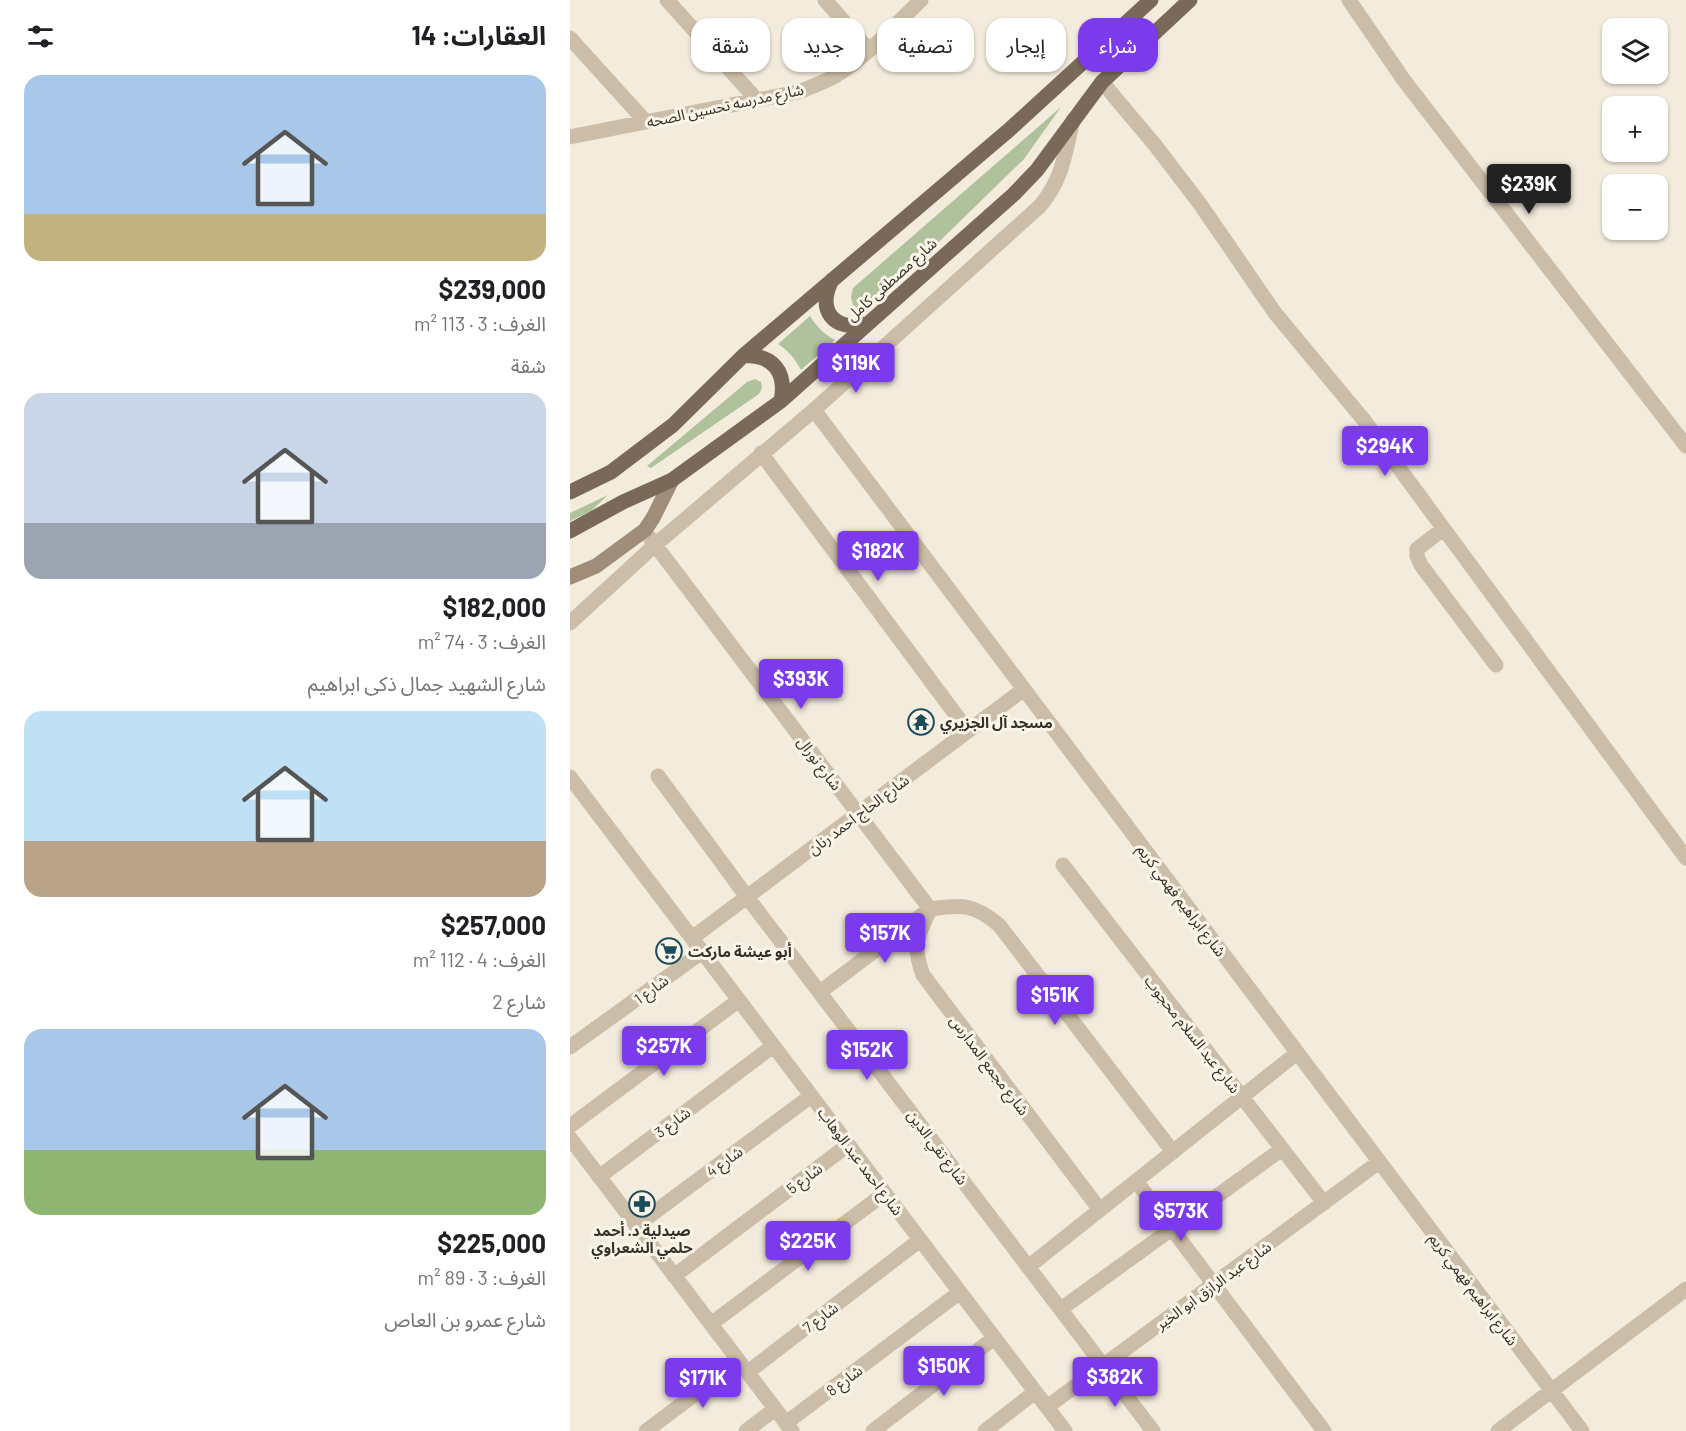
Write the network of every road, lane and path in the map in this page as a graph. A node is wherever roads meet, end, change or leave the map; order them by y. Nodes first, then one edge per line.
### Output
1 (667, 0) edge
2 (825, 0) edge
3 (921, 0) edge
4 (1151, 0) edge
5 (1190, 0) edge
6 (1349, 0) edge
7 (570, 38) edge
8 (868, 49) junction
9 (1102, 82) junction
10 (757, 100) junction
11 (1073, 120) junction
12 (646, 122) junction
13 (570, 137) edge
14 (832, 280) junction
15 (866, 324) junction
16 (743, 356) junction
17 (781, 401) junction
18 (814, 410) junction
19 (1686, 446) edge
20 (761, 453) junction
21 (672, 480) junction
22 (570, 492) edge
23 (1443, 529) junction
24 (645, 530) junction
25 (570, 531) edge
26 (655, 545) junction
27 (570, 577) edge
28 (570, 623) edge
29 (1496, 665) dead end
30 (1024, 690) junction
31 (968, 731) junction
32 (658, 776) dead end
33 (570, 777) edge
34 (858, 813) junction
35 (1686, 858) edge
36 (1063, 865) dead end
37 (747, 897) junction
38 (930, 909) junction
39 (692, 938) junction
40 (702, 952) junction
41 (820, 992) junction
42 (739, 1000) junction
43 (773, 1046) junction
44 (570, 1047) edge
45 (1297, 1053) junction
46 (811, 1096) junction
47 (1242, 1097) junction
48 (570, 1126) edge
49 (570, 1138) edge
50 (848, 1145) junction
51 (1282, 1149) junction
52 (1173, 1152) junction
53 (1379, 1162) junction
54 (599, 1177) junction
55 (1136, 1181) junction
56 (885, 1193) junction
57 (1324, 1203) junction
58 (1100, 1210) junction
59 (636, 1226) junction
60 (1172, 1229) junction
61 (920, 1240) junction
62 (1028, 1267) junction
63 (674, 1276) junction
64 (1214, 1284) junction
65 (1686, 1289) edge
66 (960, 1292) junction
67 (1061, 1309) junction
68 (711, 1324) junction
69 (994, 1338) junction
70 (1104, 1365) junction
71 (743, 1367) junction
72 (1551, 1390) junction
73 (1035, 1392) junction
74 (1047, 1407) junction
75 (775, 1409) junction
76 (789, 1427) edge
77 (646, 1431) edge
78 (746, 1431) edge
79 (873, 1431) edge
80 (985, 1431) edge
81 (1065, 1431) edge
82 (1153, 1431) edge
83 (1324, 1431) edge
84 (1498, 1431) edge
85 (1582, 1431) edge

1 - 10 street
2 - 8 street
3 - 8 street, شارع مدرسه تحسين الصحه
4 - 14 main road
5 - 9 main road, شارع مصطفى كامل
6 - 19 street
7 - 12 street
8 - 10 street, شارع مدرسه تحسين الصحه
9 - 11 main road, شارع مصطفى كامل
9 - 23 street
10 - 12 street, شارع مدرسه تحسين الصحه
11 - 15 main road, شارع مصطفى كامل
11 - 18 street
12 - 13 street, شارع مدرسه تحسين الصحه
14 - 15 main road
14 - 16 main road
15 - 17 main road, شارع مصطفى كامل
16 - 17 main road
16 - 22 main road
17 - 21 main road, شارع مصطفى كامل
18 - 20 street
18 - 30 street, شارع ابراهيم فهمي كريم
20 - 26 street
20 - 31 street
21 - 24 main road
21 - 25 main road, شارع مصطفى كامل
23 - 29 street
23 - 35 street
24 - 26 street, شارع نورال
24 - 27 main road
26 - 28 street
26 - 34 street, شارع نورال
30 - 31 street, شارع الحاج احمد رنان
30 - 45 street, شارع ابراهيم فهمي كريم
31 - 34 street, شارع الحاج احمد رنان
32 - 37 street, شارع تقي الدين
33 - 39 street, شارع احمد عبد الوهاب
34 - 37 street, شارع الحاج احمد رنان
34 - 38 street, شارع نورال
36 - 47 street, شارع عبد السلام محجوب
37 - 39 street, شارع الحاج احمد رنان
37 - 41 street, شارع تقي الدين
38 - 41 street
38 - 52 street
38 - 58 street, شارع مجمع المدارس
39 - 40 street, شارع احمد عبد الوهاب
40 - 42 street, شارع احمد عبد الوهاب
40 - 44 street, شارع 1
41 - 62 street, شارع تقي الدين
42 - 43 street, شارع احمد عبد الوهاب
42 - 48 street
43 - 46 street, شارع احمد عبد الوهاب
43 - 54 street, شارع 3
45 - 47 street
45 - 53 street, شارع ابراهيم فهمي كريم
46 - 50 street, شارع احمد عبد الوهاب
46 - 59 street, شارع 4
47 - 51 street, شارع عبد السلام محجوب
47 - 52 street
49 - 54 street
50 - 56 street, شارع احمد عبد الوهاب
50 - 63 street, شارع 5
51 - 57 street, شارع عبد السلام محجوب
51 - 60 street
52 - 55 street
53 - 57 street, شارع عبد الرازق ابو الخير
53 - 72 street, شارع ابراهيم فهمي كريم
54 - 59 street
55 - 58 street
55 - 60 street
56 - 61 street, شارع احمد عبد الوهاب
56 - 68 street
57 - 64 street, شارع عبد الرازق ابو الخير
58 - 62 street
59 - 63 street
60 - 64 street
60 - 67 street
61 - 66 street, شارع احمد عبد الوهاب
61 - 71 street, شارع 7
62 - 67 street, شارع تقي الدين
63 - 68 street
64 - 70 street, شارع عبد الرازق ابو الخير
64 - 83 street
65 - 72 street
66 - 69 street, شارع احمد عبد الوهاب
66 - 76 street, شارع 8
67 - 70 street, شارع تقي الدين
68 - 71 street
69 - 73 street, شارع احمد عبد الوهاب
69 - 79 street
70 - 74 street, شارع عبد الرازق ابو الخير
70 - 82 street, شارع تقي الدين
71 - 75 street
71 - 77 street, شارع 7
72 - 84 street
72 - 85 street, شارع ابراهيم فهمي كريم
73 - 74 street, شارع احمد عبد الوهاب
73 - 80 street
74 - 81 street, شارع احمد عبد الوهاب
75 - 76 street
75 - 78 street

